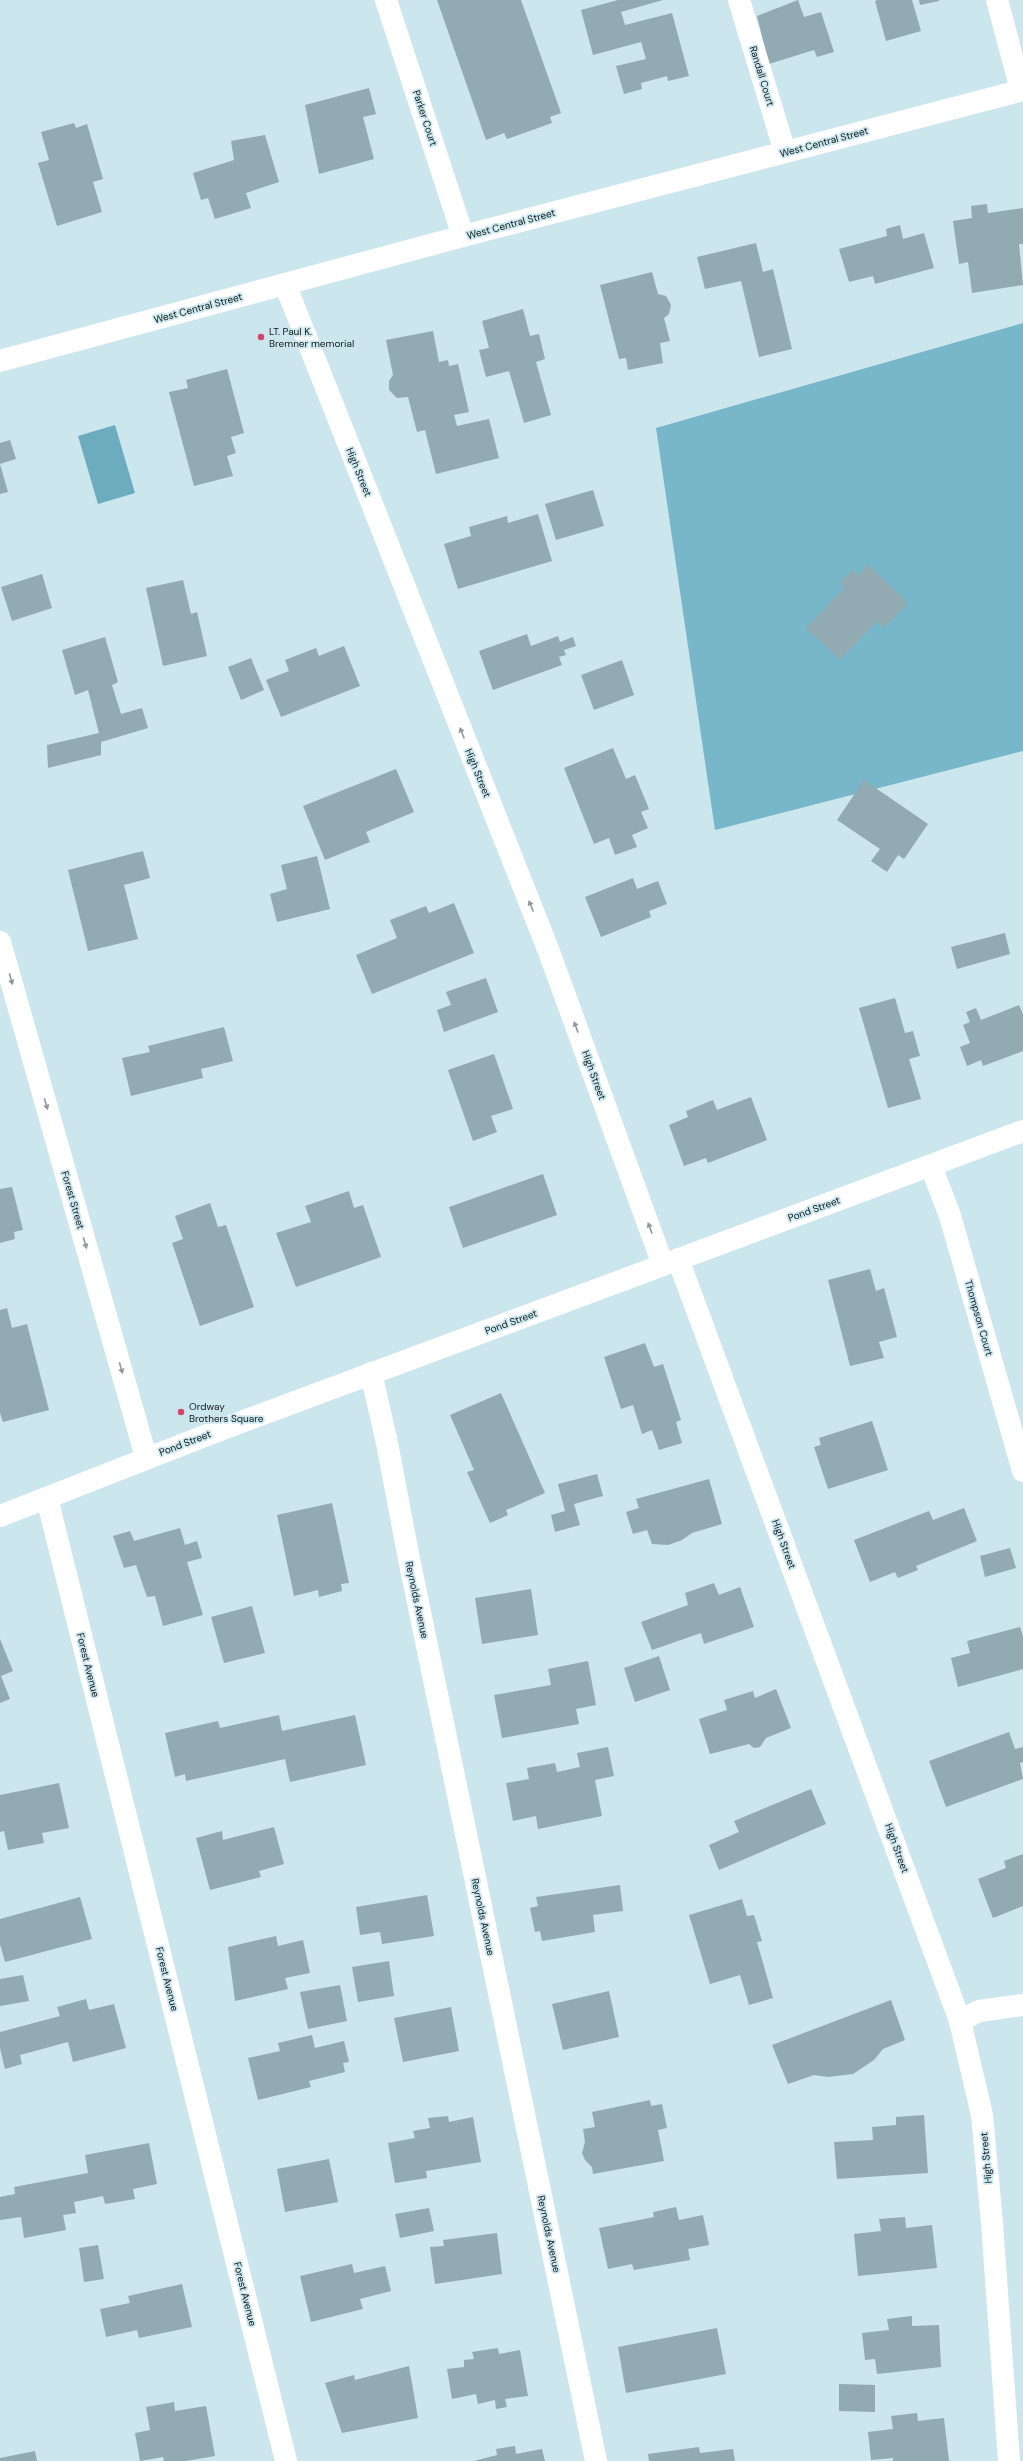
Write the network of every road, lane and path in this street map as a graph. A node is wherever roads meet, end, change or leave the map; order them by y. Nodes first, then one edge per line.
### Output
1 (386, 0) edge
2 (739, 0) edge
3 (997, 0) edge
4 (1022, 90) edge
5 (785, 152) junction
6 (463, 236) junction
7 (285, 284) junction
8 (0, 361) edge
9 (0, 942) edge
10 (1023, 1131) edge
11 (931, 1166) junction
12 (670, 1262) junction
13 (371, 1373) junction
14 (146, 1458) junction
15 (1023, 1471) edge
16 (47, 1498) junction
17 (0, 1516) edge
18 (1023, 2004) edge
19 (960, 2021) junction
20 (286, 2461) edge
21 (596, 2461) edge
22 (1009, 2461) edge

1 - 6 street, Parker Court
2 - 5 street, Randall Court
3 - 4 street
4 - 5 street, West Central Street
5 - 6 street, West Central Street
6 - 7 street, West Central Street
7 - 8 street, West Central Street
12 -> 7 street, High Street
9 -> 14 street, Forest Street
10 - 11 street, Pond Street
11 - 12 street, Pond Street
11 - 15 street, Thompson Court
12 - 13 street, Pond Street
12 - 19 street, High Street
13 - 14 street, Pond Street
13 - 21 street, Reynolds Avenue
14 - 16 street, Pond Street
16 - 17 street, Pond Street
16 - 20 street, Forest Avenue
18 - 19 street
19 - 22 street, High Street

